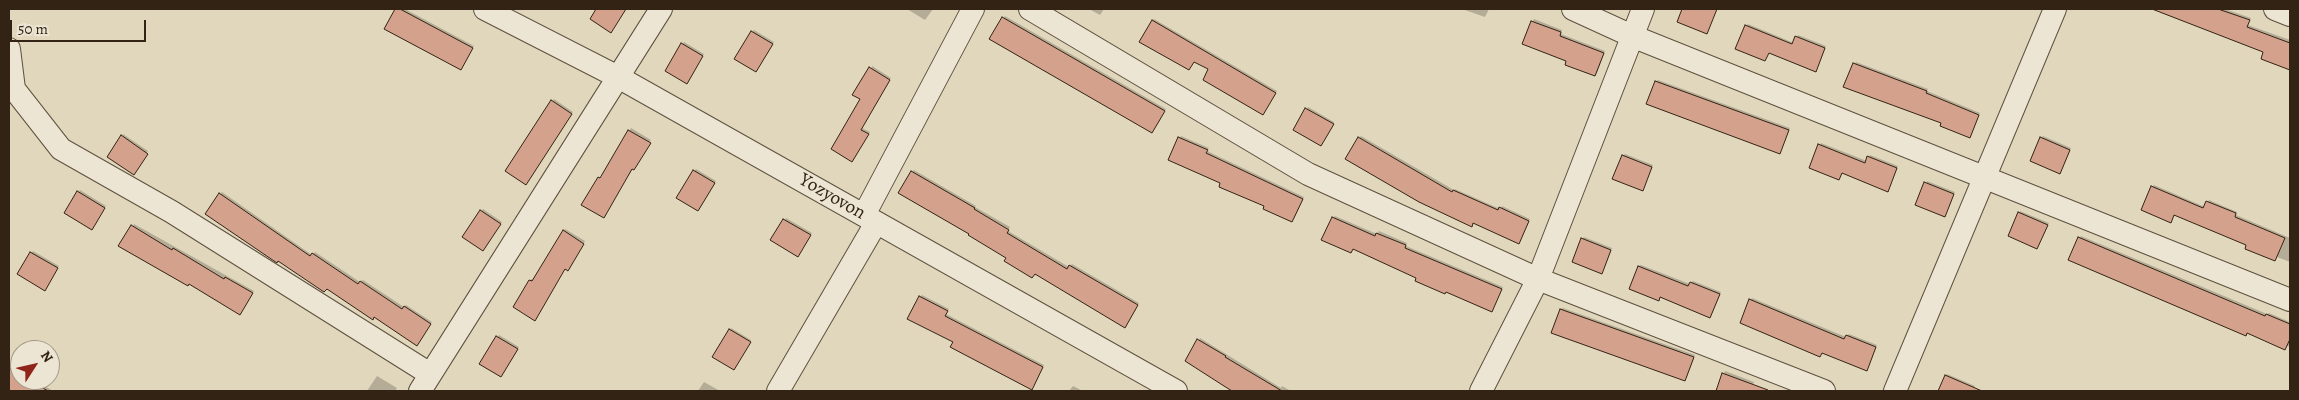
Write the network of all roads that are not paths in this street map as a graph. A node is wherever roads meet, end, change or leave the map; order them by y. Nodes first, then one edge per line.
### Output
1 (485, 9) edge
2 (661, 9) edge
3 (974, 9) edge
4 (1030, 9) edge
5 (1573, 9) edge
6 (1643, 9) edge
7 (2055, 9) edge
8 (2276, 9) edge
9 (2290, 15) edge
10 (1632, 36) junction
11 (9, 49) edge
12 (618, 77) junction
13 (1986, 178) junction
14 (870, 219) junction
15 (1538, 278) junction
16 (2290, 300) edge
17 (425, 383) edge
18 (778, 391) edge
19 (1176, 391) edge
20 (1481, 391) edge
21 (1824, 391) edge
22 (1895, 391) edge

1 - 12 street, Yozyovon
2 - 12 street
3 - 14 street
4 - 15 street
5 - 10 street
6 - 10 street
7 - 13 street
8 - 9 street
10 - 13 street
10 - 15 street
11 - 17 street
12 - 14 street, Yozyovon
12 - 17 street
13 - 16 street
13 - 22 street
14 - 18 street
14 - 19 street, Yozyovon
15 - 20 street
15 - 21 street

